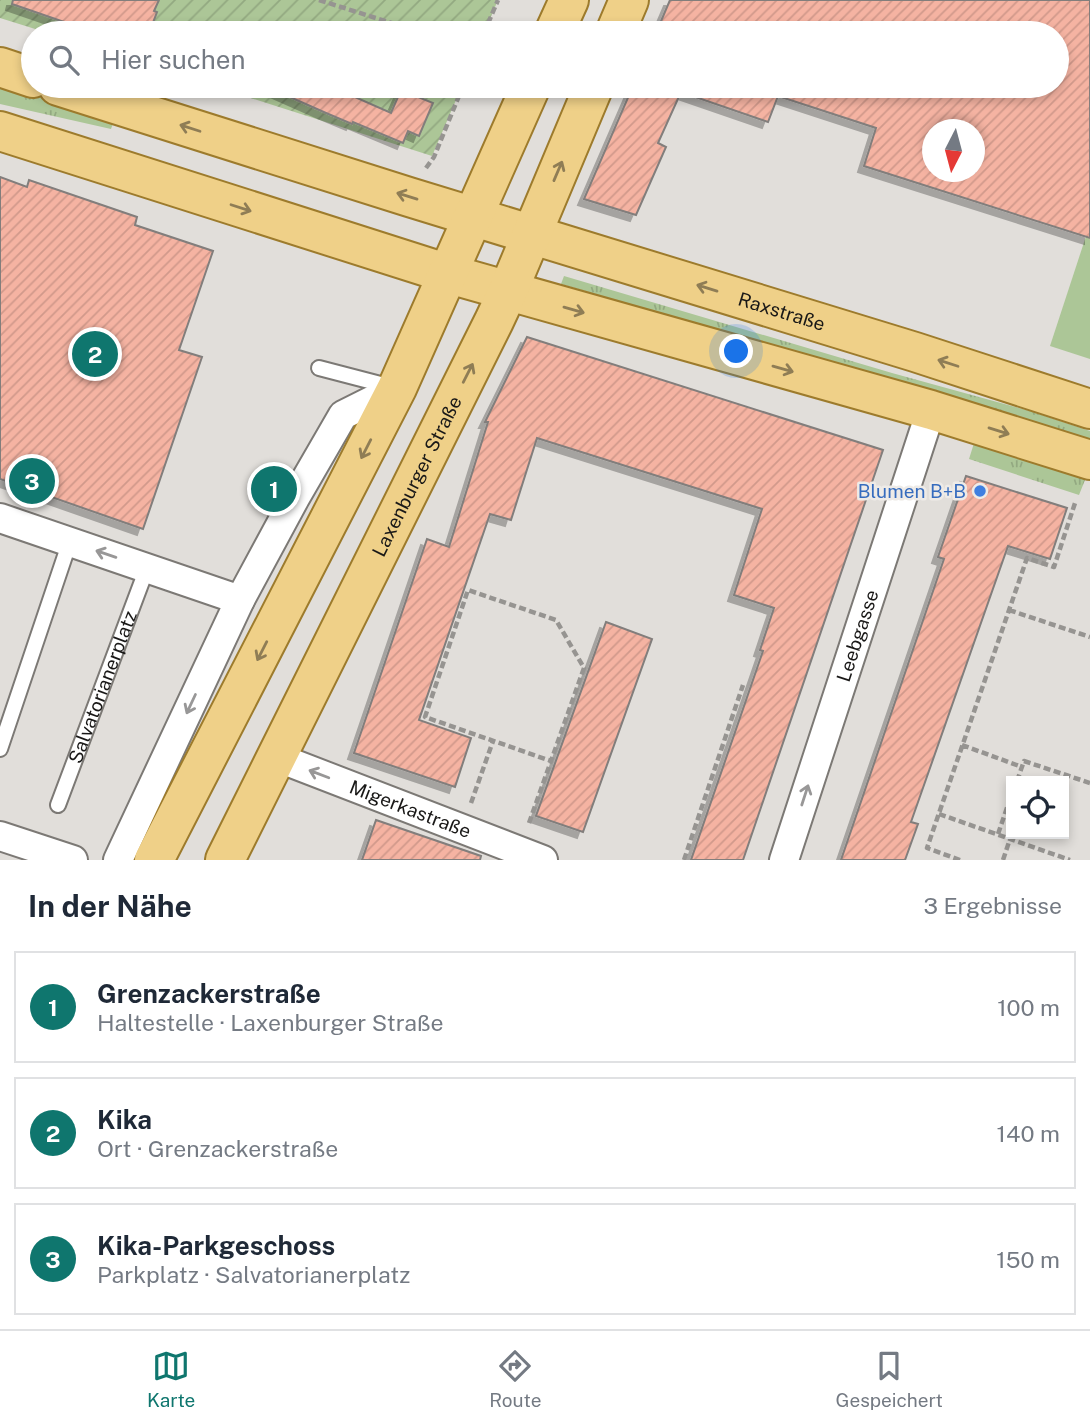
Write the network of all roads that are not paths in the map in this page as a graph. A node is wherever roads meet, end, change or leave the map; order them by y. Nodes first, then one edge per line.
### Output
1 (569, 0) edge
2 (629, 0) edge
3 (559, 21) edge
4 (620, 21) edge
5 (0, 67) edge
6 (21, 74) edge
7 (96, 98) edge
8 (526, 98) edge
9 (589, 98) edge
10 (0, 131) edge
11 (473, 216) junction
12 (532, 233) junction
13 (449, 274) junction
14 (508, 291) junction
15 (319, 368) dead end
16 (397, 388) junction
17 (1089, 405) edge
18 (930, 410) junction
19 (1090, 460) edge
20 (0, 517) edge
21 (70, 541) junction
22 (147, 568) junction
23 (240, 600) junction
24 (0, 749) edge
25 (276, 757) junction
26 (58, 805) dead end
27 (0, 836) edge
28 (73, 860) edge
29 (118, 860) edge
30 (154, 860) edge
31 (225, 860) edge
32 (543, 860) edge
33 (784, 860) edge

1 - 3 main road
2 - 4 main road
5 - 6 main road
11 -> 7 main road, Raxstraße
8 - 11 main road
12 -> 9 main road, Laxenburger Straße
10 -> 13 main road
11 - 12 main road, Raxstraße
11 - 13 main road
12 - 14 main road, Laxenburger Straße
17 -> 12 main road, Raxstraße
13 - 14 main road
13 - 16 main road
14 -> 18 main road
25 -> 14 main road, Laxenburger Straße
15 - 16 lane
16 - 23 street
16 -> 30 main road
18 -> 19 main road
33 -> 18 street, Leebgasse
20 - 21 street
22 -> 21 street
21 - 24 lane
22 - 23 street
22 - 26 lane, Salvatorianerplatz
23 -> 29 street
25 - 31 main road, Laxenburger Straße
32 -> 25 street, Migerkastraße
27 - 28 street

